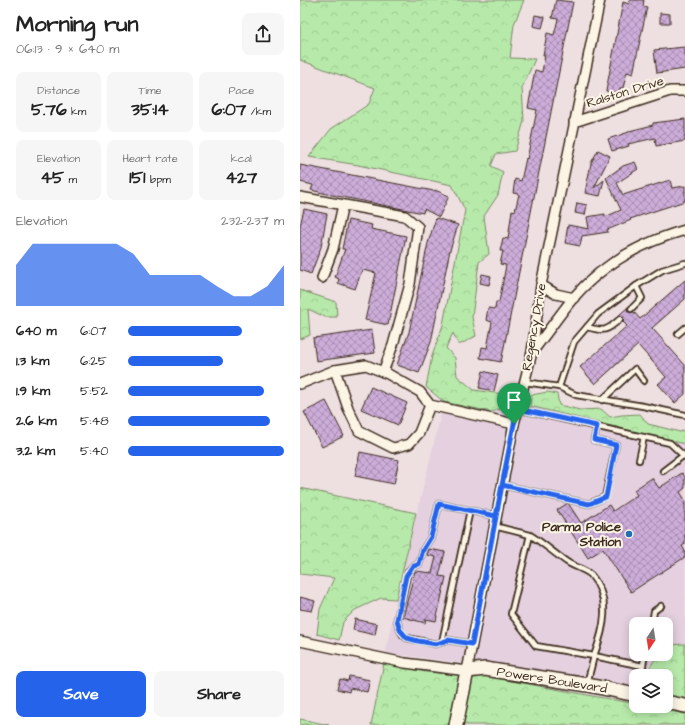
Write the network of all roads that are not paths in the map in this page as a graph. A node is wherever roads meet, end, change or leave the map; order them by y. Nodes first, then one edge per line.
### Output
1 (600, 0) edge
2 (685, 90) edge
3 (574, 122) junction
4 (300, 197) edge
5 (342, 205) junction
6 (685, 230) edge
7 (685, 263) edge
8 (322, 278) dead end
9 (541, 285) junction
10 (636, 286) junction
11 (574, 298) junction
12 (631, 309) dead end
13 (620, 319) dead end
14 (587, 327) junction
15 (685, 328) edge
16 (678, 334) dead end
17 (532, 352) junction
18 (335, 370) junction
19 (383, 372) junction
20 (644, 381) dead end
21 (525, 382) junction
22 (300, 384) edge
23 (560, 387) junction
24 (602, 400) junction
25 (430, 405) junction
26 (518, 409) junction
27 (685, 415) edge
28 (514, 424) junction
29 (597, 426) junction
30 (644, 437) junction
31 (684, 456) edge
32 (639, 460) dead end
33 (663, 471) dead end
34 (502, 485) junction
35 (470, 510) junction
36 (496, 516) junction
37 (494, 526) junction
38 (530, 534) junction
39 (661, 606) dead end
40 (653, 617) edge
41 (300, 641) edge
42 (442, 642) junction
43 (472, 644) junction
44 (594, 656) junction
45 (644, 661) edge
46 (643, 666) junction
47 (642, 669) edge
48 (467, 671) junction
49 (586, 685) junction
50 (629, 694) edge
51 (673, 703) edge
52 (685, 706) edge
53 (456, 725) edge

1 - 3 street, Regency Drive
2 - 3 street, Ralston Drive
3 - 9 street, Regency Drive
4 - 5 street
5 - 8 street
5 - 19 street
6 - 11 street
7 - 10 lane
9 - 11 street
9 - 17 street, Regency Drive
10 - 12 lane
10 - 14 lane
11 - 17 street
13 - 14 lane
14 - 23 lane
15 - 16 lane
17 - 21 street, Regency Drive
18 - 19 street
18 - 22 street
18 - 25 street
19 - 25 street
20 - 24 lane
21 - 23 lane
21 - 26 street, Regency Drive
23 - 24 lane
24 - 27 lane
25 - 28 street
26 - 28 street, Regency Drive
26 - 29 lane
28 - 34 street, Regency Drive
29 - 30 lane
29 - 34 lane
30 - 31 lane
30 - 32 lane
31 - 33 lane
34 - 36 street, Regency Drive
35 - 36 lane
35 - 42 lane
35 - 42 lane
36 - 37 street, Regency Drive
37 - 38 lane
37 - 43 street, Regency Drive
38 - 44 lane
38 - 44 lane
39 - 40 lane
41 - 48 street
42 - 43 lane
43 - 48 street, Regency Drive
44 - 46 lane
44 - 49 lane
45 - 46 lane
46 - 47 lane
48 - 49 street, Powers Boulevard
48 - 53 street, Regency Drive
49 - 50 street, Powers Boulevard
51 - 52 street

